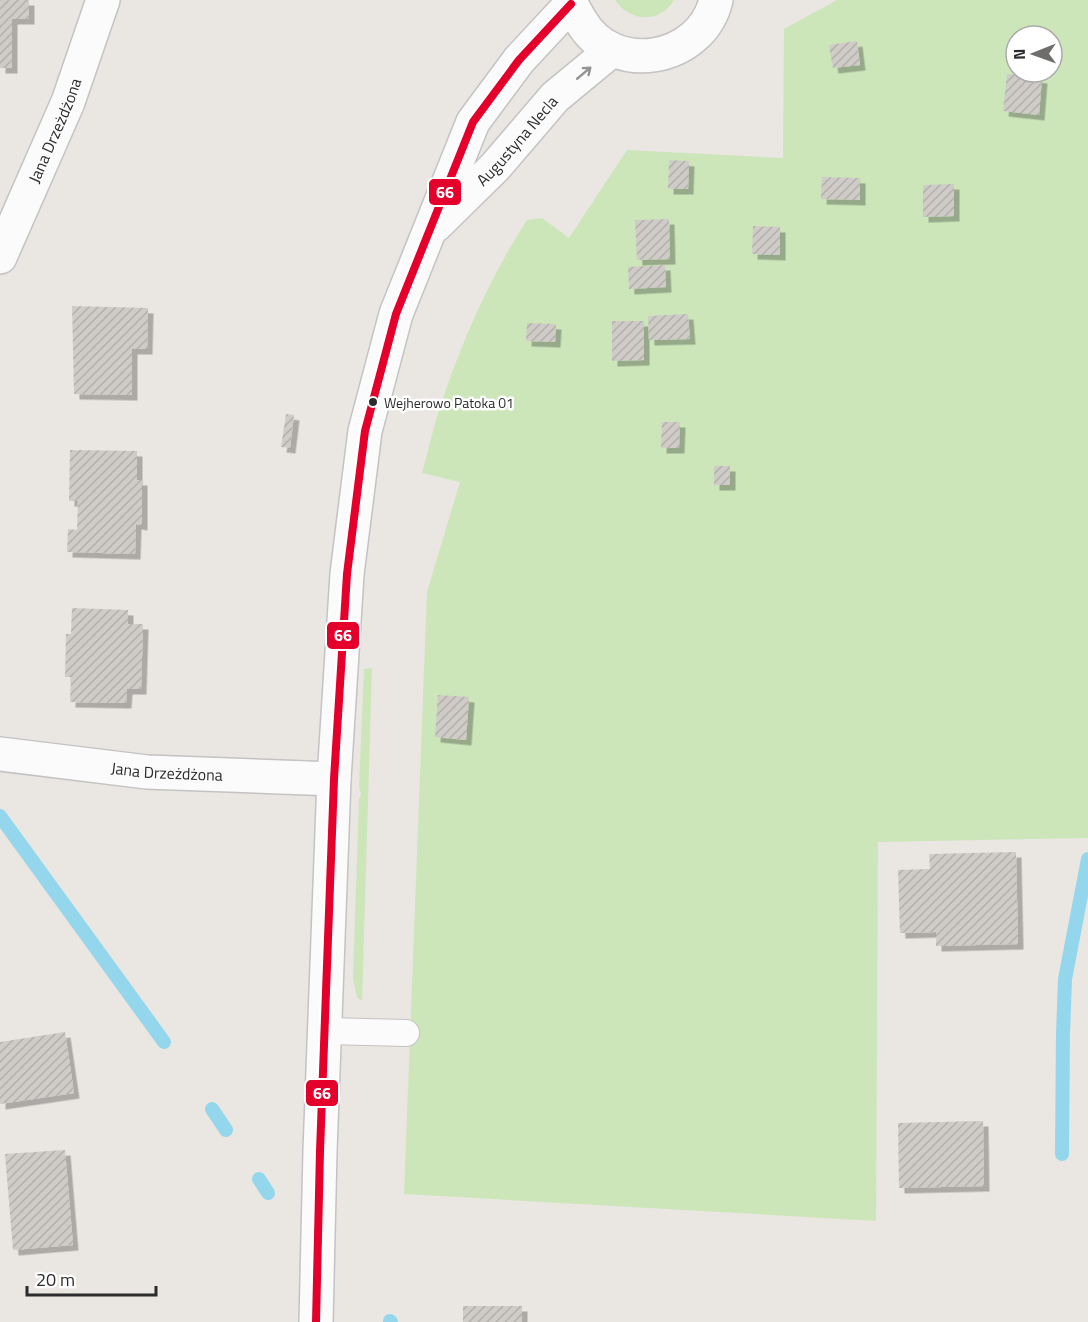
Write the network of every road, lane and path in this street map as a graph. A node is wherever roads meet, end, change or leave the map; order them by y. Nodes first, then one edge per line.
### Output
1 (103, 0) edge
2 (716, 0) edge
3 (571, 2) edge
4 (612, 50) junction
5 (426, 235) junction
6 (0, 257) edge
7 (0, 754) edge
8 (334, 779) junction
9 (326, 1031) junction
10 (406, 1033) dead end
11 (316, 1322) edge

1 - 6 main road, Jana Drzeżdżona
2 - 4 main road
3 - 4 main road
3 - 5 main road, Augustyna Necla
5 -> 4 main road, Augustyna Necla
5 - 8 main road, Augustyna Necla
7 - 8 main road, Jana Drzeżdżona
8 - 9 main road, Augustyna Necla
9 - 10 lane
9 - 11 main road, Augustyna Necla

